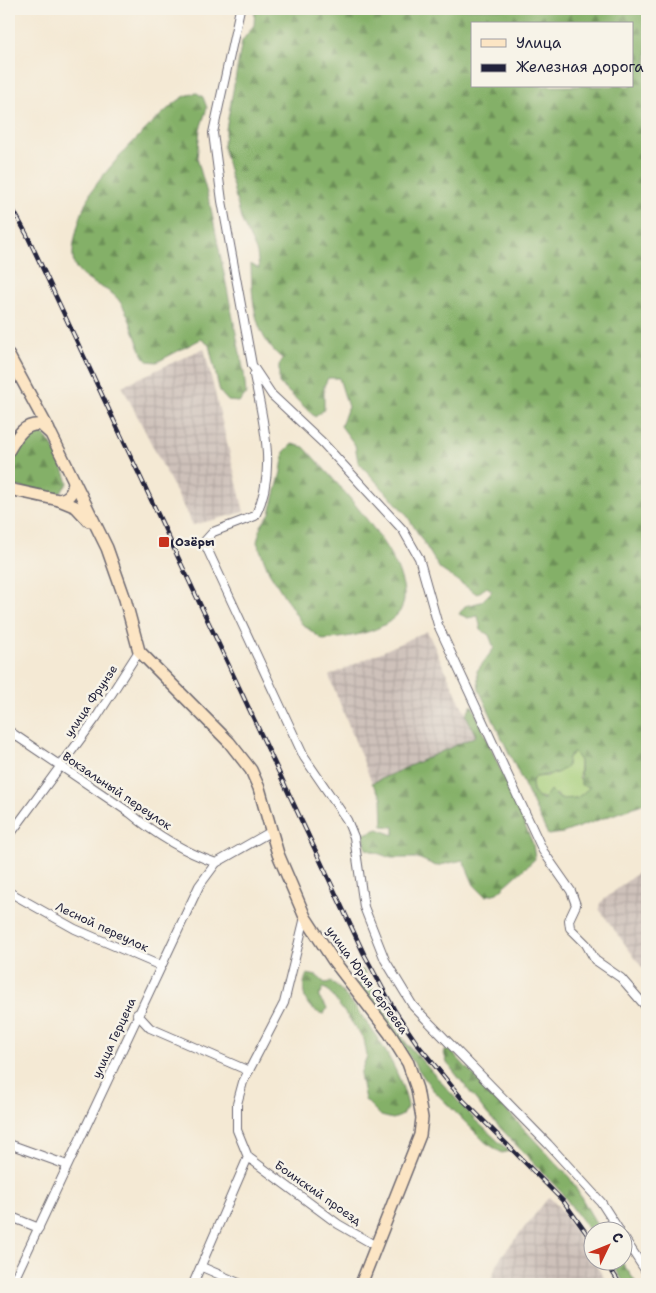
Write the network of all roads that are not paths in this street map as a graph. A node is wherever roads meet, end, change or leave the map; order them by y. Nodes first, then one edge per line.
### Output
1 (240, 9) edge
2 (9, 356) edge
3 (252, 365) junction
4 (51, 434) junction
5 (9, 450) edge
6 (74, 482) junction
7 (10, 490) edge
8 (58, 500) junction
9 (99, 531) junction
10 (139, 651) junction
11 (9, 731) edge
12 (59, 766) junction
13 (272, 831) junction
14 (9, 836) edge
15 (216, 864) junction
16 (9, 892) edge
17 (305, 917) junction
18 (161, 966) junction
19 (647, 1008) edge
20 (137, 1014) junction
21 (249, 1070) junction
22 (9, 1144) edge
23 (248, 1157) junction
24 (67, 1165) junction
25 (9, 1216) edge
26 (613, 1220) edge
27 (39, 1228) junction
28 (376, 1246) junction
29 (634, 1253) edge
30 (202, 1267) junction
31 (647, 1273) edge
32 (12, 1284) edge
33 (193, 1284) edge
34 (241, 1284) edge
35 (361, 1284) edge

1 - 3 street
2 - 4 main road
3 - 19 street
3 - 26 street, улица Юрия Сергеева
4 - 5 main road
4 - 6 main road, улица Юрия Сергеева
6 - 8 main road
6 - 9 main road, улица Юрия Сергеева
7 - 8 main road
8 - 9 main road
9 - 10 main road, улица Юрия Сергеева
10 - 12 street, улица Фрунзе
10 - 13 main road, улица Юрия Сергеева
11 - 12 street, Вокзальный переулок
12 - 14 street, улица Фрунзе
12 - 15 street, Вокзальный переулок
13 - 15 street, улица Герцена
13 - 17 main road, улица Юрия Сергеева
15 - 18 street, улица Герцена
16 - 18 street, Лесной переулок
17 - 21 street
17 - 28 main road, улица Юрия Сергеева
18 - 20 street, улица Герцена
20 - 21 street
20 - 24 street, улица Герцена
21 - 23 street
22 - 24 street
23 - 28 street, Боинский проезд
23 - 30 street
24 - 27 street, улица Герцена
25 - 27 street
27 - 32 street, улица Герцена
28 - 35 main road, улица Юрия Сергеева
29 - 31 street
30 - 33 street
30 - 34 street

